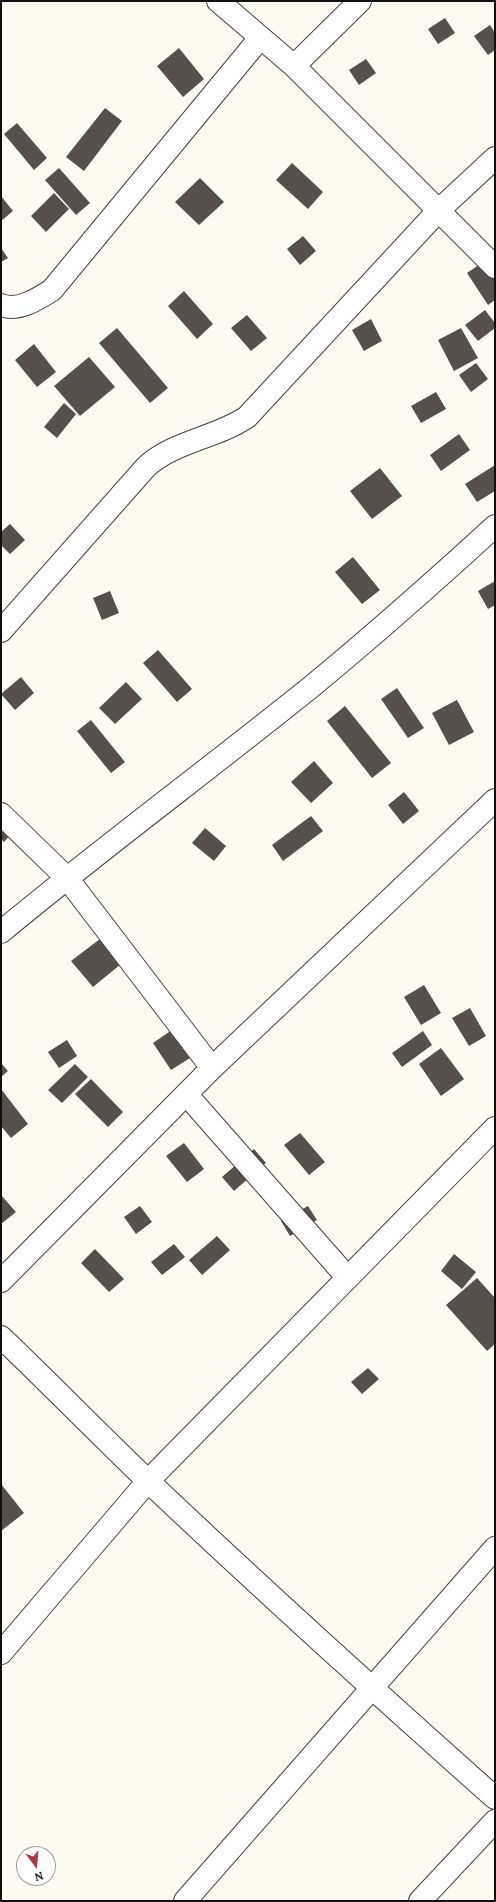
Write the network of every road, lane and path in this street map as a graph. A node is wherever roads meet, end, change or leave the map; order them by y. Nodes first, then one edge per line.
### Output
1 (218, 1) edge
2 (360, 1) edge
3 (260, 38) junction
4 (294, 66) junction
5 (495, 158) edge
6 (439, 210) junction
7 (495, 267) edge
8 (1, 305) edge
9 (495, 526) edge
10 (1, 631) edge
11 (495, 800) edge
12 (1, 814) edge
13 (67, 878) junction
14 (1, 932) edge
15 (212, 1068) junction
16 (186, 1094) junction
17 (493, 1135) edge
18 (347, 1277) junction
19 (1, 1282) edge
20 (1, 1337) edge
21 (148, 1481) junction
22 (495, 1548) edge
23 (1, 1653) edge
24 (371, 1688) junction
25 (495, 1798) edge
26 (495, 1820) edge
27 (185, 1901) edge
28 (420, 1901) edge

1 - 3 street
2 - 4 street
3 - 4 street
3 - 8 street
4 - 6 street
5 - 6 street
6 - 7 street
6 - 10 street
9 - 13 street
11 - 15 street
12 - 13 street
13 - 14 street
13 - 15 street
15 - 16 street
16 - 18 street
16 - 19 street
17 - 18 street
18 - 21 street
20 - 21 street
21 - 23 street
21 - 24 street
22 - 24 street
24 - 25 street
24 - 27 street
26 - 28 street

